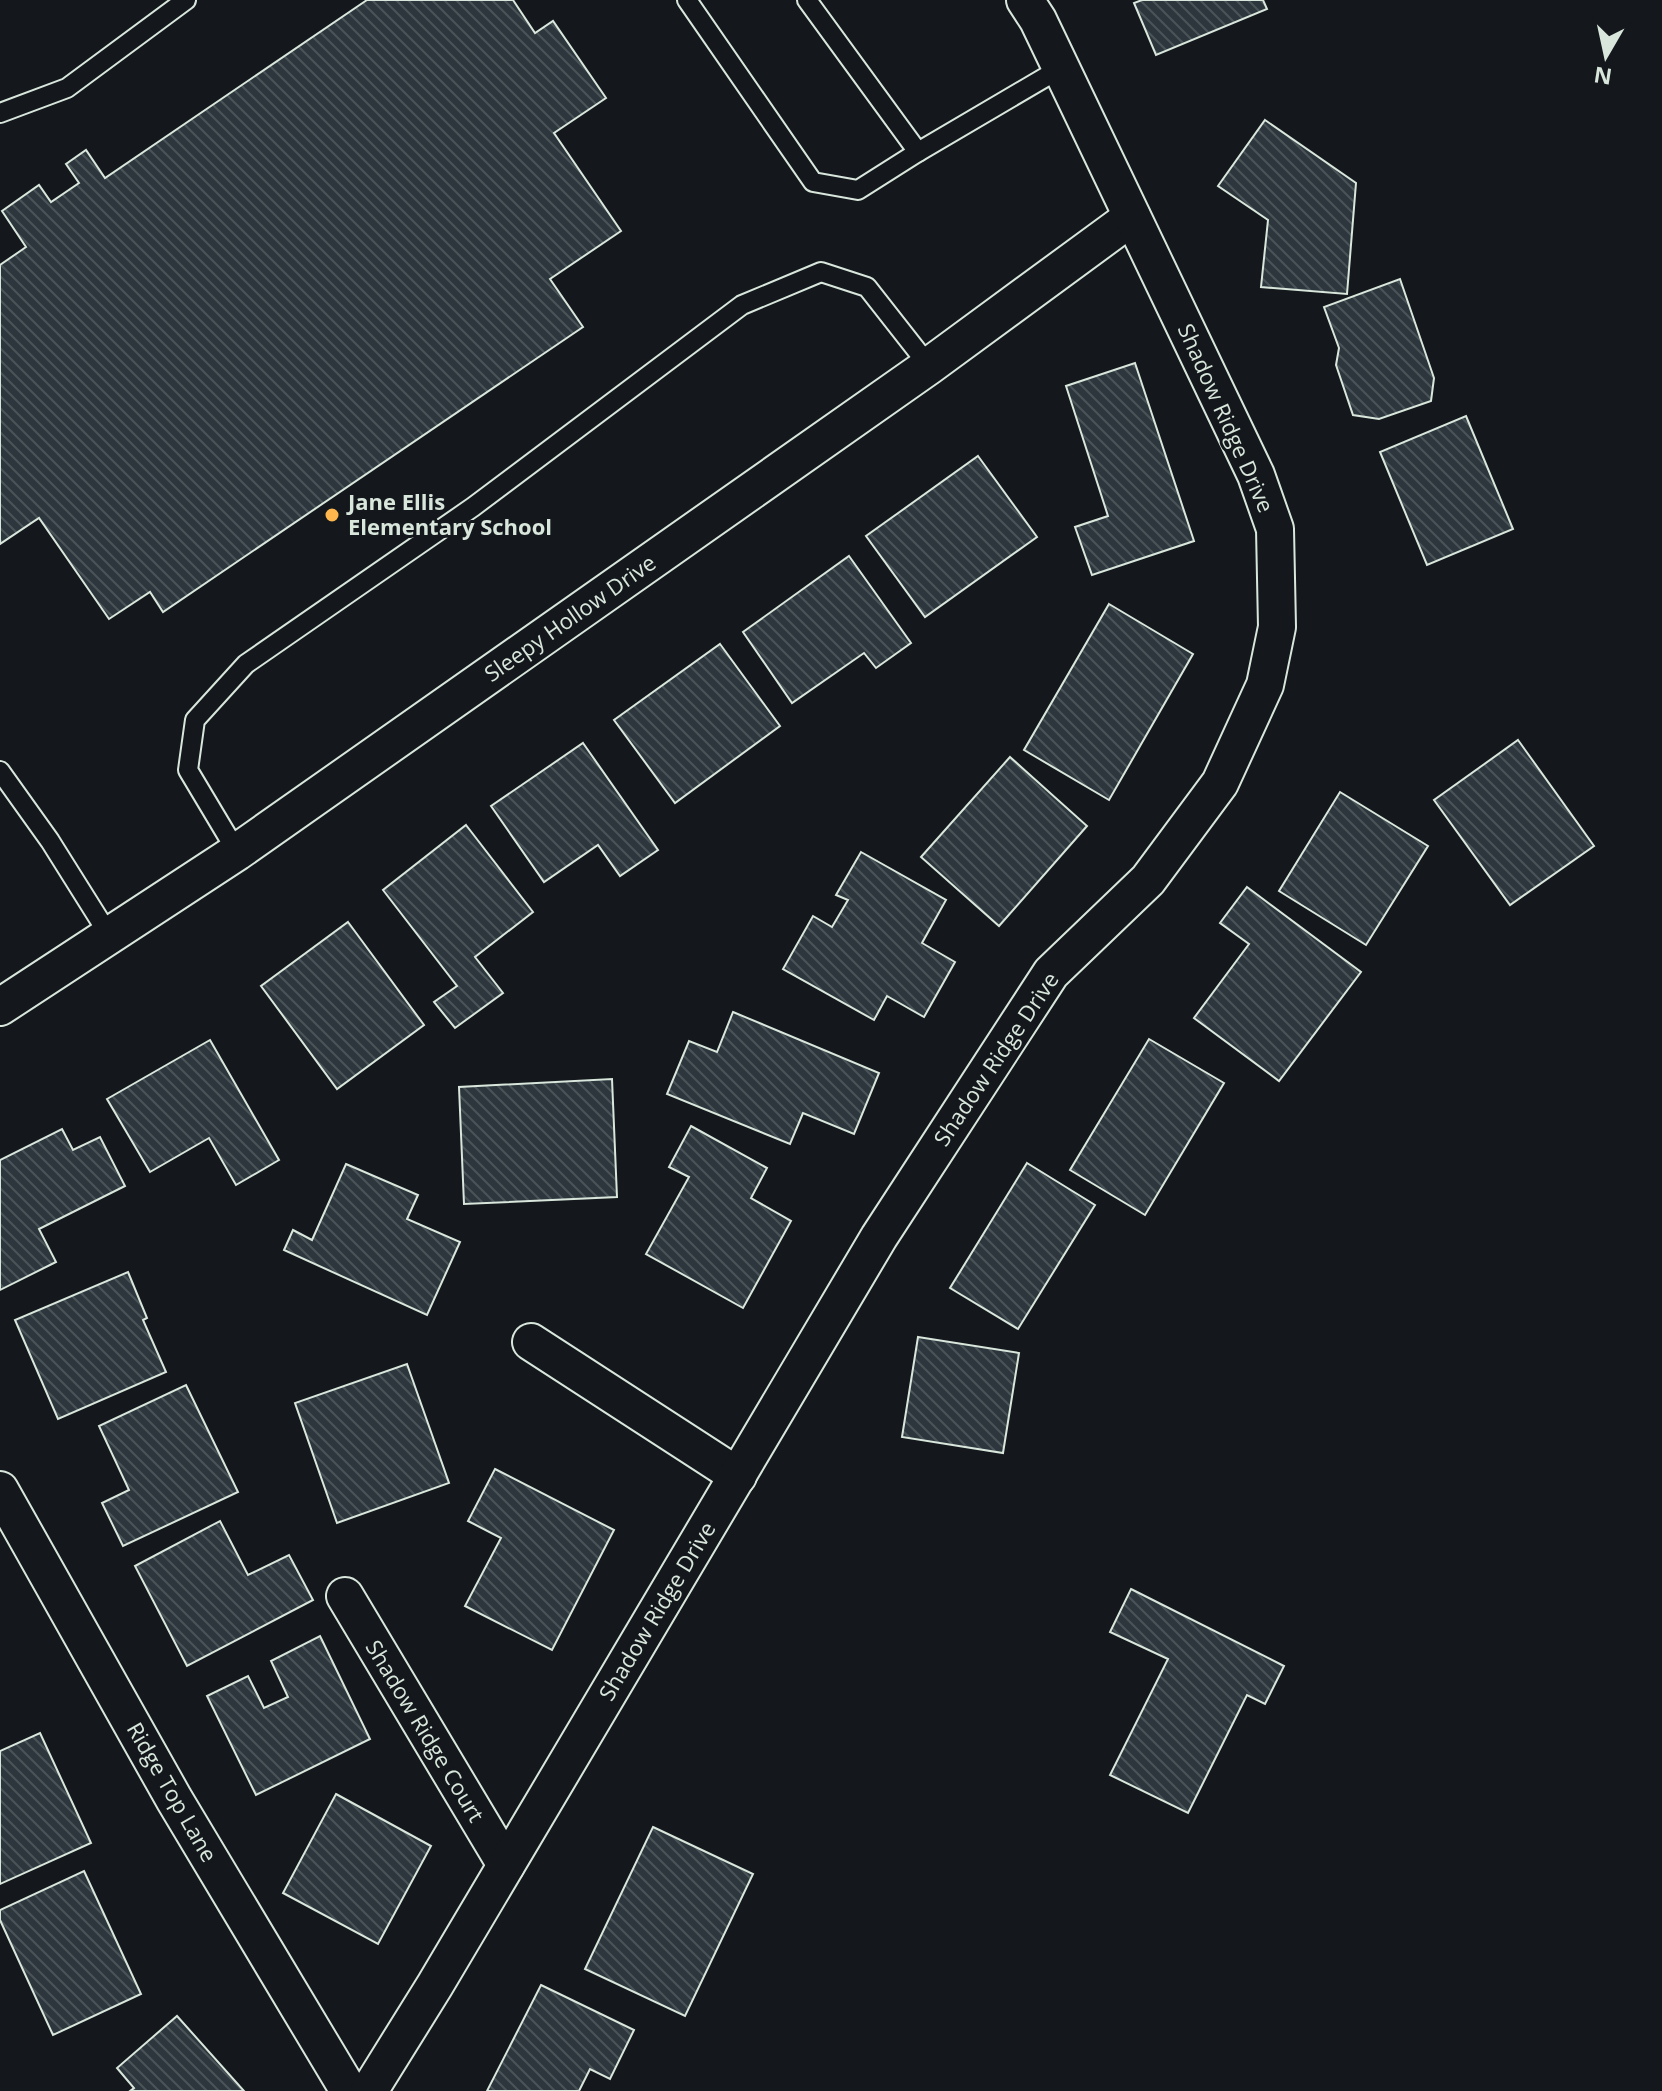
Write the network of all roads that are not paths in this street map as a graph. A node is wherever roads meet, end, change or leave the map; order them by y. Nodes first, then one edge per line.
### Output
1 (186, 0) edge
2 (687, 0) edge
3 (807, 0) edge
4 (1025, 0) edge
5 (1061, 68) junction
6 (0, 113) edge
7 (918, 152) junction
8 (1132, 217) junction
9 (929, 366) junction
10 (0, 771) edge
11 (237, 852) junction
12 (109, 935) junction
13 (0, 1007) edge
14 (531, 1342) dead end
15 (738, 1476) junction
16 (0, 1490) edge
17 (345, 1596) dead end
18 (506, 1865) junction
19 (349, 2091) edge
20 (369, 2091) edge

1 - 6 lane
2 - 7 lane
3 - 7 lane
4 - 5 street, Shadow Ridge Drive
5 - 7 lane
5 - 8 street, Shadow Ridge Drive
8 - 9 street, Sleepy Hollow Drive
8 - 15 street, Shadow Ridge Drive
9 - 11 street, Sleepy Hollow Drive
9 - 11 lane
10 - 12 lane
11 - 12 street, Sleepy Hollow Drive
12 - 13 street, Sleepy Hollow Drive
14 - 15 street
15 - 18 street, Shadow Ridge Drive
16 - 19 street, Ridge Top Lane
17 - 18 street, Shadow Ridge Court
18 - 20 street, Shadow Ridge Drive

